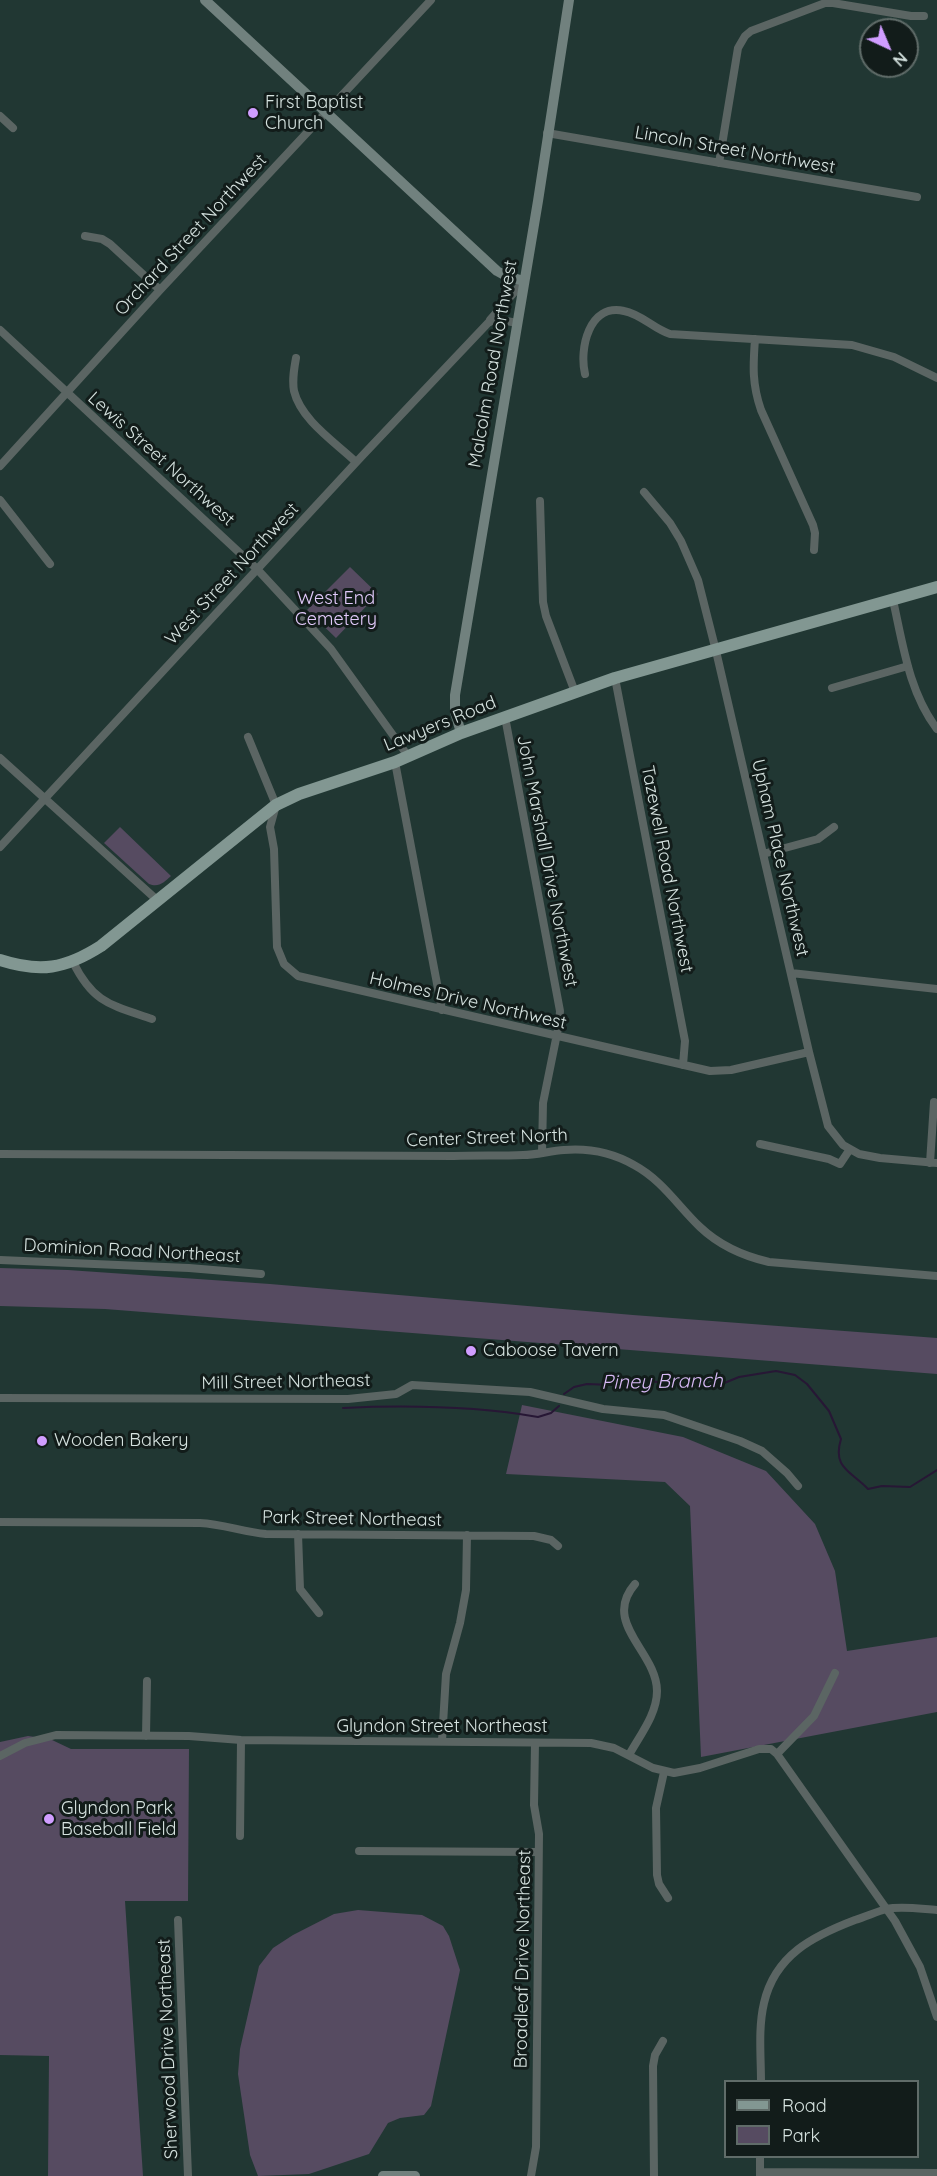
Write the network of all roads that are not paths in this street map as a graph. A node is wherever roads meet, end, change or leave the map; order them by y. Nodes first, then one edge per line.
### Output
1 (205, 0) edge
2 (430, 0) edge
3 (569, 0) edge
4 (924, 16) dead end
5 (326, 113) junction
6 (0, 116) edge
7 (13, 128) dead end
8 (547, 134) junction
9 (718, 163) junction
10 (917, 197) dead end
11 (85, 236) dead end
12 (524, 280) junction
13 (160, 290) junction
14 (488, 323) junction
15 (517, 323) junction
16 (0, 330) edge
17 (755, 339) junction
18 (296, 358) dead end
19 (585, 374) dead end
20 (937, 378) edge
21 (66, 394) junction
22 (356, 462) junction
23 (0, 466) edge
24 (644, 492) dead end
25 (0, 500) edge
26 (540, 501) dead end
27 (814, 550) dead end
28 (50, 564) dead end
29 (257, 569) junction
30 (937, 587) edge
31 (893, 600) junction
32 (716, 651) junction
33 (908, 666) junction
34 (615, 678) junction
35 (832, 688) dead end
36 (575, 692) junction
37 (505, 717) junction
38 (937, 729) edge
39 (461, 733) junction
40 (249, 737) dead end
41 (408, 756) junction
42 (0, 758) edge
43 (395, 762) junction
44 (44, 798) junction
45 (276, 805) junction
46 (834, 827) dead end
47 (0, 847) edge
48 (763, 854) junction
49 (157, 900) junction
50 (0, 960) edge
51 (72, 962) junction
52 (791, 973) junction
53 (937, 989) edge
54 (442, 1010) junction
55 (152, 1019) dead end
56 (557, 1036) junction
57 (808, 1052) junction
58 (683, 1065) junction
59 (934, 1102) dead end
60 (760, 1144) dead end
61 (849, 1149) junction
62 (542, 1153) junction
63 (0, 1154) edge
64 (934, 1163) edge
65 (0, 1260) edge
66 (261, 1274) dead end
67 (937, 1276) edge
68 (0, 1398) edge
69 (798, 1486) dead end
70 (0, 1522) edge
71 (298, 1534) junction
72 (467, 1536) junction
73 (558, 1546) dead end
74 (635, 1584) dead end
75 (320, 1612) dead end
76 (835, 1673) dead end
77 (147, 1681) dead end
78 (146, 1736) junction
79 (241, 1740) junction
80 (442, 1741) junction
81 (535, 1743) junction
82 (777, 1754) junction
83 (629, 1755) junction
84 (0, 1756) edge
85 (664, 1772) junction
86 (240, 1836) dead end
87 (359, 1851) dead end
88 (538, 1852) junction
89 (668, 1899) dead end
90 (887, 1909) junction
91 (937, 1910) edge
92 (178, 1920) dead end
93 (937, 2017) edge
94 (663, 2041) dead end
95 (761, 2080) edge
96 (760, 2158) edge
97 (937, 2173) edge
98 (760, 2174) edge
99 (188, 2176) edge
100 (383, 2176) edge
101 (415, 2176) edge
102 (531, 2176) edge
103 (654, 2176) edge

1 - 5 main road
2 - 5 street, Orchard Street Northwest
3 - 8 main road, Malcolm Road Northwest
4 - 9 street
5 - 12 main road
5 - 13 street, Orchard Street Northwest
6 - 7 street
8 - 9 street, Lincoln Street Northwest
8 - 12 main road, Malcolm Road Northwest
9 - 10 street, Lincoln Street Northwest
11 - 13 street
12 - 14 street, West Street Northwest
12 - 15 main road, Malcolm Road Northwest
13 - 21 street, Orchard Street Northwest
14 - 15 street
14 - 22 street, West Street Northwest
15 - 39 main road, Malcolm Road Northwest
16 - 21 street, Lewis Street Northwest
17 - 19 street
17 - 20 street
17 - 27 street
18 - 22 street
21 - 23 street, Orchard Street Northwest
21 - 29 street, Lewis Street Northwest
22 - 29 street, West Street Northwest
24 - 32 street, Upham Place Northwest
25 - 28 street
26 - 36 street
29 - 41 street, Lewis Street Northwest
29 - 44 street, West Street Northwest
30 - 31 main road, Lawyers Road
31 - 32 main road, Lawyers Road
31 - 33 street
32 - 34 main road, Lawyers Road
32 - 48 street, Upham Place Northwest
33 - 35 street
33 - 38 street
34 - 36 main road, Lawyers Road
34 - 58 street, Tazewell Road Northwest
36 - 37 main road, Lawyers Road
37 - 39 main road, Lawyers Road
37 - 56 street, John Marshall Drive Northwest
39 - 41 main road, Lawyers Road
40 - 45 street
41 - 43 main road, Lawyers Road
42 - 44 street
43 - 45 main road, Lawyers Road
43 - 54 street
44 - 47 street, West Street Northwest
44 - 49 street
45 - 49 main road, Lawyers Road
45 - 54 street, Holmes Drive Northwest
46 - 48 street
48 - 52 street, Upham Place Northwest
49 - 51 main road, Lawyers Road
50 - 51 main road, Lawyers Road
51 - 55 street
52 - 53 street
52 - 57 street, Upham Place Northwest
54 - 56 street, Holmes Drive Northwest
56 - 58 street, Holmes Drive Northwest
56 - 62 street, John Marshall Drive Northwest
57 - 58 street, Holmes Drive Northwest
57 - 61 street, Upham Place Northwest
59 - 64 street
60 - 61 street
61 - 64 street
62 - 63 street, Center Street North
62 - 67 street, Center Street North
65 - 66 street, Dominion Road Northeast
68 - 69 street, Mill Street Northeast
70 - 71 street, Park Street Northeast
71 - 72 street, Park Street Northeast
71 - 75 street
72 - 73 street, Park Street Northeast
72 - 80 street
74 - 83 street
76 - 82 street
77 - 78 street
78 - 79 street, Glyndon Street Northeast
78 - 84 street, Glyndon Street Northeast
79 - 80 street, Glyndon Street Northeast
79 - 86 street
80 - 81 street, Glyndon Street Northeast
81 - 83 street, Glyndon Street Northeast
81 - 88 street, Broadleaf Drive Northeast
82 - 85 street
82 - 90 street
83 - 85 street, Glyndon Street Northeast
85 - 89 street
87 - 88 street
88 - 102 street, Broadleaf Drive Northeast
90 - 91 street
90 - 93 street
90 - 95 street
92 - 99 street, Sherwood Drive Northeast
94 - 103 street
96 - 98 street
97 - 98 street
100 - 101 main road

